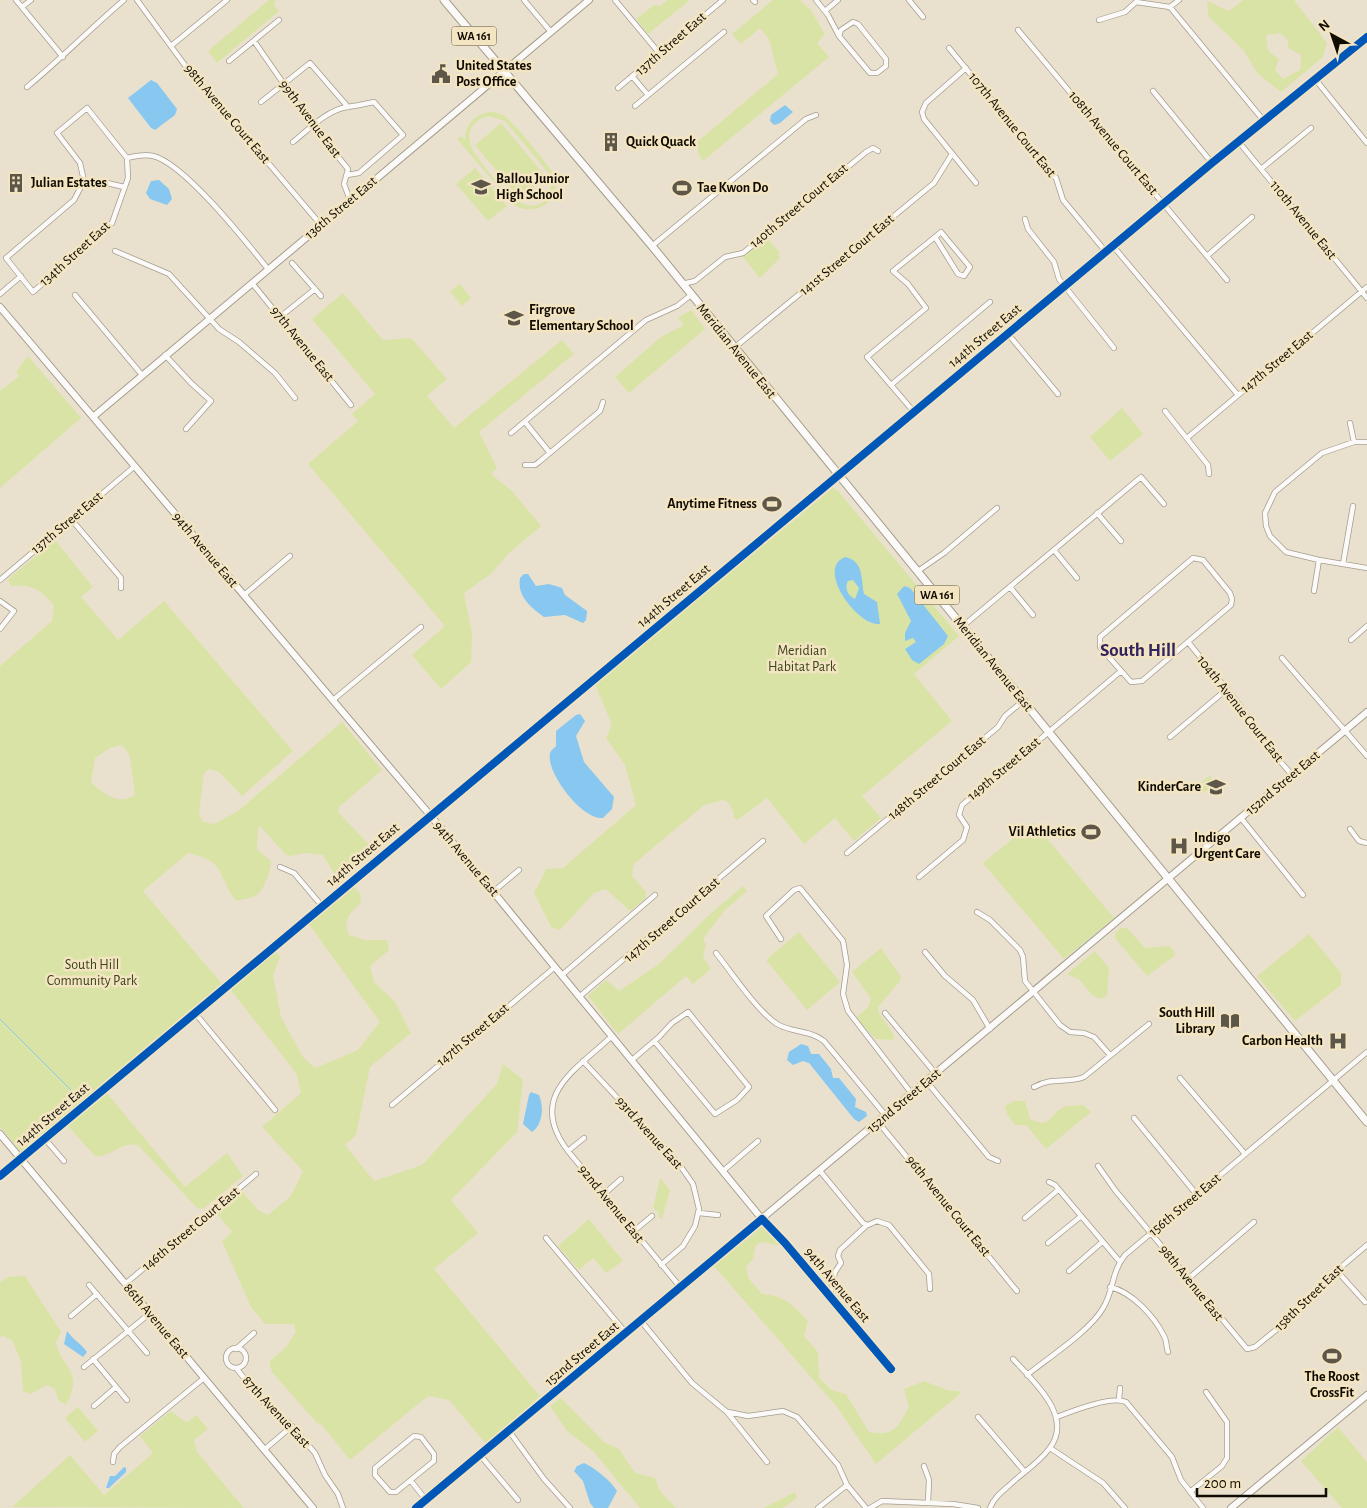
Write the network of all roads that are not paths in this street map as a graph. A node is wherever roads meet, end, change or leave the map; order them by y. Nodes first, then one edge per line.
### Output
1 (16, 0) edge
2 (31, 0) edge
3 (124, 0) edge
4 (137, 0) edge
5 (227, 0) edge
6 (444, 0) edge
7 (524, 0) edge
8 (590, 0) edge
9 (615, 0) edge
10 (723, 0) edge
11 (816, 0) edge
12 (838, 0) edge
13 (909, 0) edge
14 (1179, 0) edge
15 (1135, 1) edge
16 (22, 7) junction
17 (1170, 7) junction
18 (825, 11) junction
19 (923, 17) dead end
20 (279, 20) dead end
21 (1099, 20) dead end
22 (1018, 30) dead end
23 (551, 32) junction
24 (724, 32) dead end
25 (839, 36) junction
26 (1367, 37) edge
27 (254, 41) junction
28 (171, 46) junction
29 (949, 48) dead end
30 (660, 54) junction
31 (63, 57) junction
32 (228, 61) dead end
33 (966, 68) junction
34 (504, 71) junction
35 (632, 76) junction
36 (1315, 79) junction
37 (284, 84) junction
38 (27, 87) dead end
39 (618, 88) dead end
40 (1153, 91) dead end
41 (648, 95) junction
42 (261, 102) dead end
43 (635, 106) dead end
44 (348, 107) junction
45 (816, 115) dead end
46 (1264, 121) junction
47 (313, 126) junction
48 (1311, 128) dead end
49 (1238, 141) junction
50 (293, 142) dead end
51 (1367, 143) edge
52 (878, 151) dead end
53 (952, 154) junction
54 (127, 158) junction
55 (1212, 163) junction
56 (1261, 169) junction
57 (347, 175) junction
58 (84, 181) junction
59 (976, 183) dead end
60 (124, 187) junction
61 (350, 200) junction
62 (1164, 204) junction
63 (1252, 217) dead end
64 (1025, 219) dead end
65 (321, 225) junction
66 (935, 237) junction
67 (652, 246) junction
68 (1113, 246) junction
69 (116, 251) dead end
70 (1106, 252) junction
71 (1207, 256) junction
72 (292, 263) dead end
73 (268, 269) junction
74 (21, 276) junction
75 (1227, 280) dead end
76 (695, 281) junction
77 (252, 283) junction
78 (682, 284) junction
79 (1064, 286) junction
80 (1367, 287) edge
81 (314, 289) junction
82 (1361, 291) junction
83 (0, 294) edge
84 (690, 294) junction
85 (74, 295) dead end
86 (321, 296) dead end
87 (1367, 298) edge
88 (990, 302) dead end
89 (0, 307) edge
90 (210, 318) junction
91 (280, 318) junction
92 (1008, 334) junction
93 (734, 348) junction
94 (1114, 348) dead end
95 (165, 355) junction
96 (142, 375) junction
97 (891, 385) junction
98 (1058, 394) dead end
99 (1238, 395) junction
100 (295, 398) dead end
101 (603, 402) dead end
102 (352, 405) dead end
103 (1165, 411) dead end
104 (914, 412) junction
105 (93, 416) junction
106 (525, 422) junction
107 (1350, 423) dead end
108 (186, 429) dead end
109 (511, 433) dead end
110 (1187, 438) junction
111 (1354, 442) junction
112 (1367, 442) edge
113 (550, 452) junction
114 (135, 466) junction
115 (525, 466) dead end
116 (838, 474) junction
117 (1209, 474) dead end
118 (1164, 504) dead end
119 (1353, 506) dead end
120 (997, 508) dead end
121 (1097, 513) junction
122 (71, 519) junction
123 (1121, 541) dead end
124 (1054, 550) junction
125 (290, 556) dead end
126 (1319, 560) junction
127 (1343, 564) junction
128 (1367, 568) edge
129 (918, 571) junction
130 (1077, 578) dead end
131 (0, 580) edge
132 (1010, 587) junction
133 (121, 588) dead end
134 (1314, 591) dead end
135 (244, 595) junction
136 (0, 601) edge
137 (1033, 615) dead end
138 (963, 626) junction
139 (1367, 626) edge
140 (421, 627) dead end
141 (0, 630) edge
142 (1351, 640) dead end
143 (1188, 642) junction
144 (1282, 658) dead end
145 (1121, 671) junction
146 (1227, 689) junction
147 (333, 700) junction
148 (1024, 701) junction
149 (1367, 712) edge
150 (1345, 730) junction
151 (1049, 732) junction
152 (1170, 737) dead end
153 (1367, 756) edge
154 (1292, 775) junction
155 (430, 815) junction
156 (1241, 818) junction
157 (1350, 828) dead end
158 (763, 842) dead end
159 (1366, 843) edge
160 (847, 853) dead end
161 (280, 867) dead end
162 (519, 870) dead end
163 (920, 876) dead end
164 (1169, 878) junction
165 (493, 892) junction
166 (655, 895) dead end
167 (1303, 895) dead end
168 (322, 906) junction
169 (977, 912) dead end
170 (781, 939) dead end
171 (925, 952) dead end
172 (716, 953) dead end
173 (555, 967) junction
174 (562, 975) junction
175 (1033, 993) junction
176 (579, 997) junction
177 (194, 1013) junction
178 (885, 1013) dead end
179 (1148, 1024) dead end
180 (990, 1029) junction
181 (612, 1036) junction
182 (655, 1042) junction
183 (1367, 1052) edge
184 (1110, 1055) junction
185 (632, 1060) junction
186 (583, 1061) junction
187 (936, 1074) junction
188 (1180, 1078) dead end
189 (927, 1082) junction
190 (1333, 1082) junction
191 (1034, 1087) dead end
192 (912, 1094) junction
193 (392, 1105) dead end
194 (275, 1110) dead end
195 (886, 1116) junction
196 (1134, 1118) dead end
197 (878, 1122) junction
198 (1367, 1122) edge
199 (0, 1134) edge
200 (584, 1138) dead end
201 (45, 1139) junction
202 (758, 1141) dead end
203 (568, 1152) junction
204 (1245, 1154) junction
205 (21, 1159) junction
206 (64, 1161) dead end
207 (998, 1161) dead end
208 (1098, 1166) dead end
209 (723, 1171) junction
210 (820, 1171) junction
211 (256, 1174) dead end
212 (0, 1176) edge
213 (622, 1179) dead end
214 (1049, 1182) dead end
215 (1058, 1190) junction
216 (603, 1195) junction
217 (1197, 1195) junction
218 (699, 1214) junction
219 (718, 1215) dead end
220 (652, 1216) dead end
221 (1080, 1217) junction
222 (1026, 1218) dead end
223 (762, 1219) junction
224 (1254, 1222) dead end
225 (867, 1225) junction
226 (634, 1232) junction
227 (1151, 1234) junction
228 (546, 1238) dead end
229 (1048, 1243) dead end
230 (1101, 1243) junction
231 (1367, 1245) edge
232 (1120, 1262) junction
233 (661, 1265) junction
234 (1069, 1271) dead end
235 (1337, 1271) junction
236 (1188, 1279) junction
237 (125, 1284) junction
238 (89, 1285) dead end
239 (1110, 1287) junction
240 (681, 1288) junction
241 (930, 1288) dead end
242 (1016, 1290) dead end
243 (97, 1294) junction
244 (830, 1296) junction
245 (1365, 1302) dead end
246 (149, 1314) junction
247 (71, 1316) dead end
248 (641, 1321) junction
249 (128, 1331) junction
250 (254, 1333) dead end
251 (626, 1334) junction
252 (236, 1348) junction
253 (1250, 1350) joint
254 (1168, 1352) dead end
255 (147, 1354) dead end
256 (93, 1359) junction
257 (1013, 1359) dead end
258 (84, 1367) dead end
259 (236, 1368) junction
260 (891, 1369) dead end
261 (1027, 1375) junction
262 (204, 1378) junction
263 (116, 1387) junction
264 (1120, 1388) dead end
265 (1206, 1392) dead end
266 (1367, 1395) edge
267 (127, 1400) dead end
268 (1119, 1400) junction
269 (94, 1406) dead end
270 (727, 1412) junction
271 (1057, 1416) junction
272 (978, 1417) dead end
273 (292, 1426) junction
274 (509, 1431) junction
275 (1050, 1448) junction
276 (264, 1450) junction
277 (480, 1455) junction
278 (113, 1462) dead end
279 (767, 1462) dead end
280 (924, 1466) dead end
281 (1025, 1472) junction
282 (411, 1481) junction
283 (847, 1485) junction
284 (1190, 1492) junction
285 (426, 1500) junction
286 (518, 1500) dead end
287 (928, 1502) junction
288 (953, 1506) edge
289 (313, 1508) edge
290 (344, 1508) edge
291 (416, 1508) edge
292 (570, 1508) edge
293 (818, 1508) edge
294 (866, 1508) edge
295 (870, 1508) edge
296 (978, 1508) edge
297 (990, 1508) edge
298 (1125, 1508) edge
299 (1203, 1508) edge
300 (1231, 1508) edge

1 - 16 street
2 - 16 street
3 - 31 street
4 - 28 street, 98th Avenue Court East
5 - 28 street
6 - 34 main road, Meridian Avenue East / WA 161
7 - 23 street
8 - 23 street, 136th Street East
9 - 30 street
10 - 30 street, 137th Street East
11 - 18 street
12 - 18 street
13 - 19 street
14 - 17 street
15 - 17 street
15 - 21 street
16 - 31 street
17 - 46 street
18 - 25 street
20 - 27 street
22 - 62 street, 108th Avenue Court East
23 - 34 street, 136th Street East
24 - 41 street
25 - 25 street
26 - 36 street, 144th Street East
27 - 32 street
27 - 37 street, 99th Avenue East
28 - 65 street, 98th Avenue Court East
29 - 33 street, 107th Avenue Court East
30 - 35 street, 137th Street East
31 - 38 street
33 - 53 street
33 - 70 street, 107th Avenue Court East
34 - 61 street, 136th Street East
34 - 67 main road, Meridian Avenue East / WA 161
35 - 39 street, 137th Street East
35 - 41 street
36 - 46 street, 144th Street East
36 - 51 street
37 - 42 street
37 - 44 street
37 - 47 street, 99th Avenue East
40 - 55 street
41 - 43 street
44 - 47 street
44 - 57 street
45 - 67 street
46 - 49 street, 144th Street East
47 - 50 street
47 - 57 street, 99th Avenue East
48 - 56 street
49 - 55 street, 144th Street East
49 - 56 street, 110th Avenue East
52 - 76 street, 140th Street Court East
53 - 59 street
53 - 93 street, 141st Street Court East
54 - 58 street
54 - 60 street, 134th Street East
54 - 73 street
55 - 62 street, 144th Street East
56 - 82 street, 110th Avenue East
57 - 61 street, 99th Avenue East
58 - 60 street
58 - 74 street
60 - 74 street, 134th Street East
61 - 65 street, 136th Street East
62 - 68 street, 144th Street East
62 - 71 street, 108th Avenue Court East
63 - 71 street
64 - 79 street
65 - 73 street, 136th Street East
66 - 66 street
66 - 97 street
67 - 78 main road, Meridian Avenue East / WA 161
68 - 70 street, 144th Street East
68 - 99 street
69 - 90 street
70 - 79 street, 144th Street East
71 - 75 street, 108th Avenue Court East
72 - 81 street
73 - 77 street, 136th Street East
74 - 83 street
76 - 78 street, 140th Street Court East
76 - 84 street, 140th Street Court East
77 - 90 street, 136th Street East
77 - 91 street, 97th Avenue East
78 - 84 main road, Meridian Avenue East / WA 161
79 - 92 street, 144th Street East
79 - 94 street
80 - 82 street, 147th Street East
81 - 86 street
81 - 91 street
82 - 87 street, 110th Avenue East
82 - 99 street, 147th Street East
84 - 93 main road, Meridian Avenue East / WA 161
84 - 106 street, 140th Street Court East
85 - 96 street
88 - 97 street
89 - 105 street, 94th Avenue East
90 - 95 street, 136th Street East
90 - 100 street
91 - 102 street, 97th Avenue East
92 - 98 street
92 - 104 street, 144th Street East
93 - 116 main road, Meridian Avenue East / WA 161
95 - 96 street, 136th Street East
95 - 108 street
96 - 105 street, 136th Street East
97 - 104 street
99 - 110 street, 147th Street East
101 - 113 street
103 - 110 street
104 - 116 street, 144th Street East
105 - 114 street, 94th Avenue East
106 - 109 street, 140th Street Court East
106 - 113 street
107 - 111 street
110 - 117 street
111 - 112 street
111 - 126 street
113 - 115 street
114 - 122 street, 137th Street East
114 - 135 street, 94th Avenue East
116 - 129 main road, Meridian Avenue East / WA 161
116 - 155 street, 144th Street East
118 - 121 street
119 - 127 street
120 - 129 street
121 - 123 street
121 - 124 street
122 - 131 street, 137th Street East
122 - 133 street
124 - 130 street
124 - 132 street
125 - 135 street
126 - 127 street
126 - 134 street
127 - 128 street
129 - 138 main road, Meridian Avenue East / WA 161
132 - 137 street
132 - 138 street
135 - 147 street, 94th Avenue East
136 - 141 street
138 - 148 main road, Meridian Avenue East / WA 161
139 - 142 street
140 - 147 street
143 - 145 street
143 - 145 street
143 - 146 street, 104th Avenue Court East
144 - 150 street
145 - 151 street, 149th Street East
146 - 152 street
146 - 154 street, 104th Avenue Court East
147 - 155 street, 94th Avenue East
148 - 151 main road, Meridian Avenue East / WA 161
148 - 160 street, 148th Street Court East
149 - 150 street, 152nd Street East
150 - 153 street
150 - 154 street, 152nd Street East
151 - 163 street, 149th Street East
151 - 164 main road, Meridian Avenue East / WA 161
154 - 156 street, 152nd Street East
155 - 165 street, 94th Avenue East
155 - 168 street, 144th Street East
156 - 164 street, 152nd Street East
156 - 167 street
157 - 159 street
158 - 176 street, 147th Street Court East
161 - 168 street
162 - 165 street
164 - 175 street, 152nd Street East
164 - 190 main road, Meridian Avenue East / WA 161
165 - 173 street, 94th Avenue East
166 - 174 street
168 - 177 street, 144th Street East
169 - 175 street
170 - 192 street
171 - 180 street
172 - 195 street
173 - 174 street, 94th Avenue East
173 - 193 street, 147th Street East
174 - 176 street, 94th Avenue East
175 - 180 street, 152nd Street East
175 - 184 street
176 - 181 street, 94th Avenue East
177 - 194 street
177 - 201 street, 144th Street East
178 - 187 street
179 - 184 street
180 - 187 street, 152nd Street East
181 - 185 street, 94th Avenue East
181 - 186 street
182 - 182 street
182 - 185 street
183 - 190 street, 156th Street East
184 - 191 street
185 - 209 street, 94th Avenue East
186 - 203 street, 92nd Avenue East
186 - 218 street, 93rd Avenue East
187 - 189 street, 152nd Street East
188 - 204 street
189 - 192 street, 152nd Street East
189 - 207 street
190 - 198 main road, Meridian Avenue East / WA 161
190 - 204 street, 156th Street East
192 - 195 street, 152nd Street East
195 - 197 street, 152nd Street East
196 - 217 street
197 - 210 street, 152nd Street East
197 - 242 street, 96th Avenue Court East
199 - 205 street, 86th Avenue East
200 - 203 street
201 - 205 street, 144th Street East
201 - 206 street
202 - 209 street
203 - 216 street, 92nd Avenue East
204 - 217 street, 156th Street East
205 - 212 street, 144th Street East
205 - 237 street, 86th Avenue East
208 - 227 street, 98th Avenue East
209 - 223 street, 94th Avenue East
210 - 223 street, 152nd Street East
210 - 225 street
211 - 237 street, 146th Street Court East
213 - 216 street
214 - 215 street
215 - 221 street
215 - 222 street
216 - 226 street, 92nd Avenue East
217 - 227 street, 156th Street East
218 - 219 street
218 - 233 street
220 - 226 street
221 - 229 street
221 - 230 street
223 - 240 street, 152nd Street East
223 - 244 street, 94th Avenue East
224 - 236 street
225 - 241 street
225 - 244 street
226 - 233 street, 92nd Avenue East
227 - 232 street, 156th Street East
227 - 236 street, 98th Avenue East
228 - 251 street
230 - 232 street
230 - 234 street
231 - 235 street, 158th Street East
232 - 239 street, 156th Street East
233 - 240 street, 92nd Avenue East
235 - 245 street
235 - 253 street, 158th Street East
236 - 253 street, 98th Avenue East
237 - 246 street, 86th Avenue East
238 - 243 street
239 - 254 street
239 - 261 street, 156th Street East
240 - 248 street, 152nd Street East
243 - 247 street
243 - 249 street
244 - 260 street, 94th Avenue East
246 - 249 street
246 - 262 street, 86th Avenue East
248 - 251 street, 152nd Street East
248 - 270 street
249 - 255 street
249 - 256 street
250 - 252 street
251 - 274 street, 152nd Street East
252 - 259 street, 87th Avenue East
252 - 259 street, 87th Avenue East
256 - 258 street
256 - 263 street
257 - 261 street
259 - 273 street, 87th Avenue East
261 - 271 street
262 - 276 street, 86th Avenue East
262 - 278 street
263 - 267 street
263 - 269 street
264 - 268 street
265 - 284 street
266 - 300 street
268 - 271 street
268 - 284 street
270 - 279 street
270 - 283 street
271 - 275 street
272 - 281 street
273 - 276 street
273 - 290 street, 87th Avenue East
274 - 277 street, 152nd Street East
274 - 292 street
275 - 281 street
275 - 298 street
276 - 289 street, 86th Avenue East
277 - 285 street, 152nd Street East
277 - 286 street
280 - 287 street
281 - 297 street
282 - 282 street
282 - 285 street
283 - 293 street
283 - 294 street
284 - 299 street
285 - 291 street, 152nd Street East
287 - 288 street
287 - 295 street
288 - 296 street

